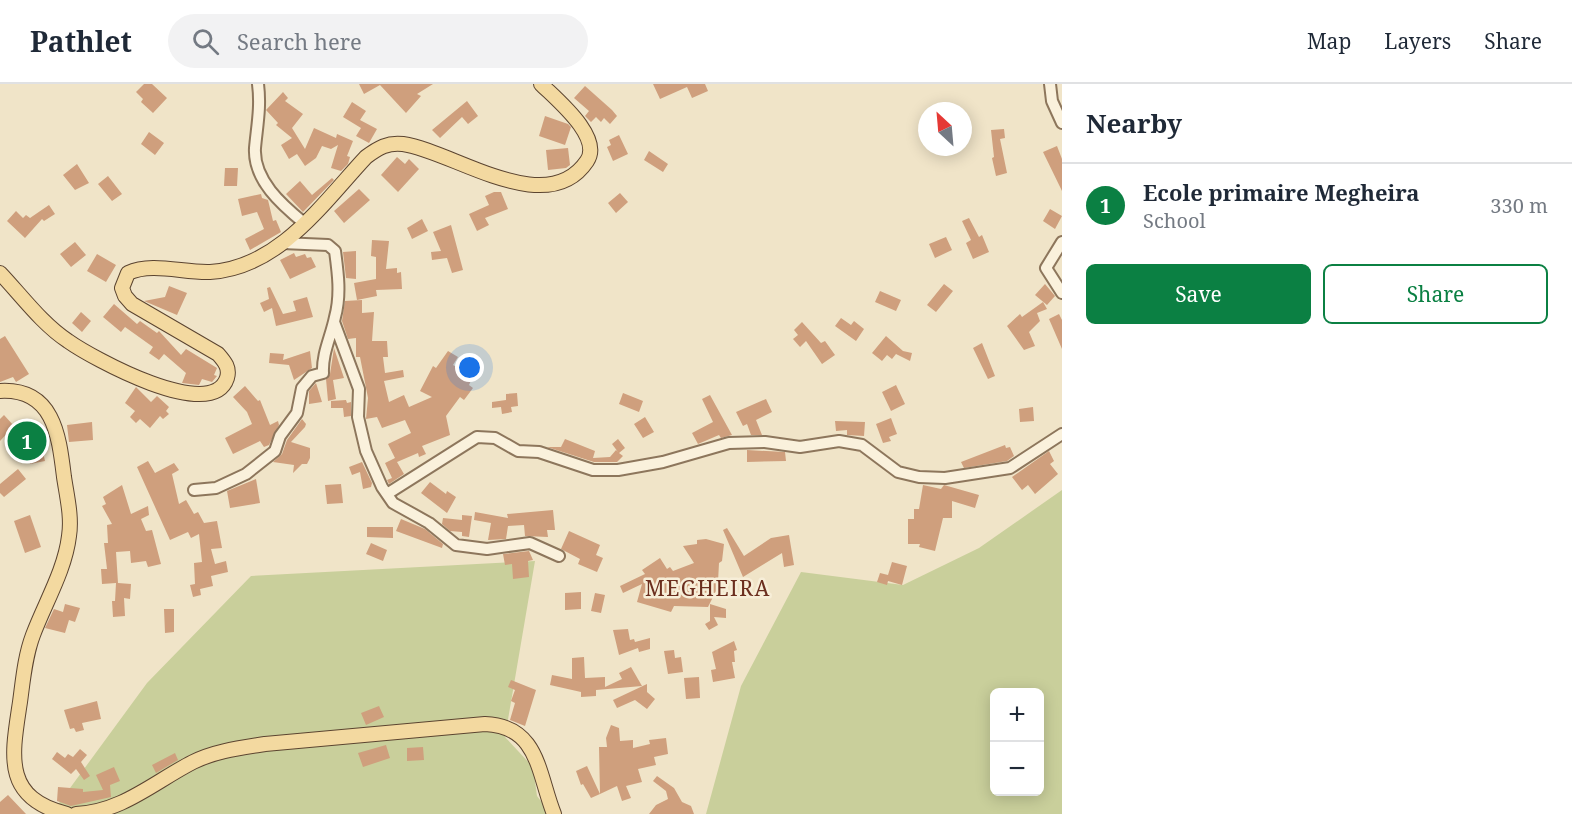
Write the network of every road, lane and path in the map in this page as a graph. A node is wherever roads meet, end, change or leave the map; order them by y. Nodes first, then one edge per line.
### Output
1 (258, 84) edge
2 (541, 84) edge
3 (1050, 84) edge
4 (1062, 123) edge
5 (304, 223) junction
6 (1062, 242) edge
7 (282, 243) junction
8 (0, 273) edge
9 (1062, 293) edge
10 (334, 322) junction
11 (0, 391) edge
12 (1062, 434) edge
13 (194, 490) dead end
14 (387, 494) junction
15 (559, 556) dead end
16 (67, 814) edge
17 (76, 814) edge
18 (554, 814) edge

1 - 5 street
2 - 5 main road
3 - 4 street
5 - 7 main road
6 - 9 street
7 - 8 main road
7 - 10 street
10 - 13 street
10 - 14 street
11 - 16 main road
12 - 14 street
14 - 15 street
17 - 18 main road

